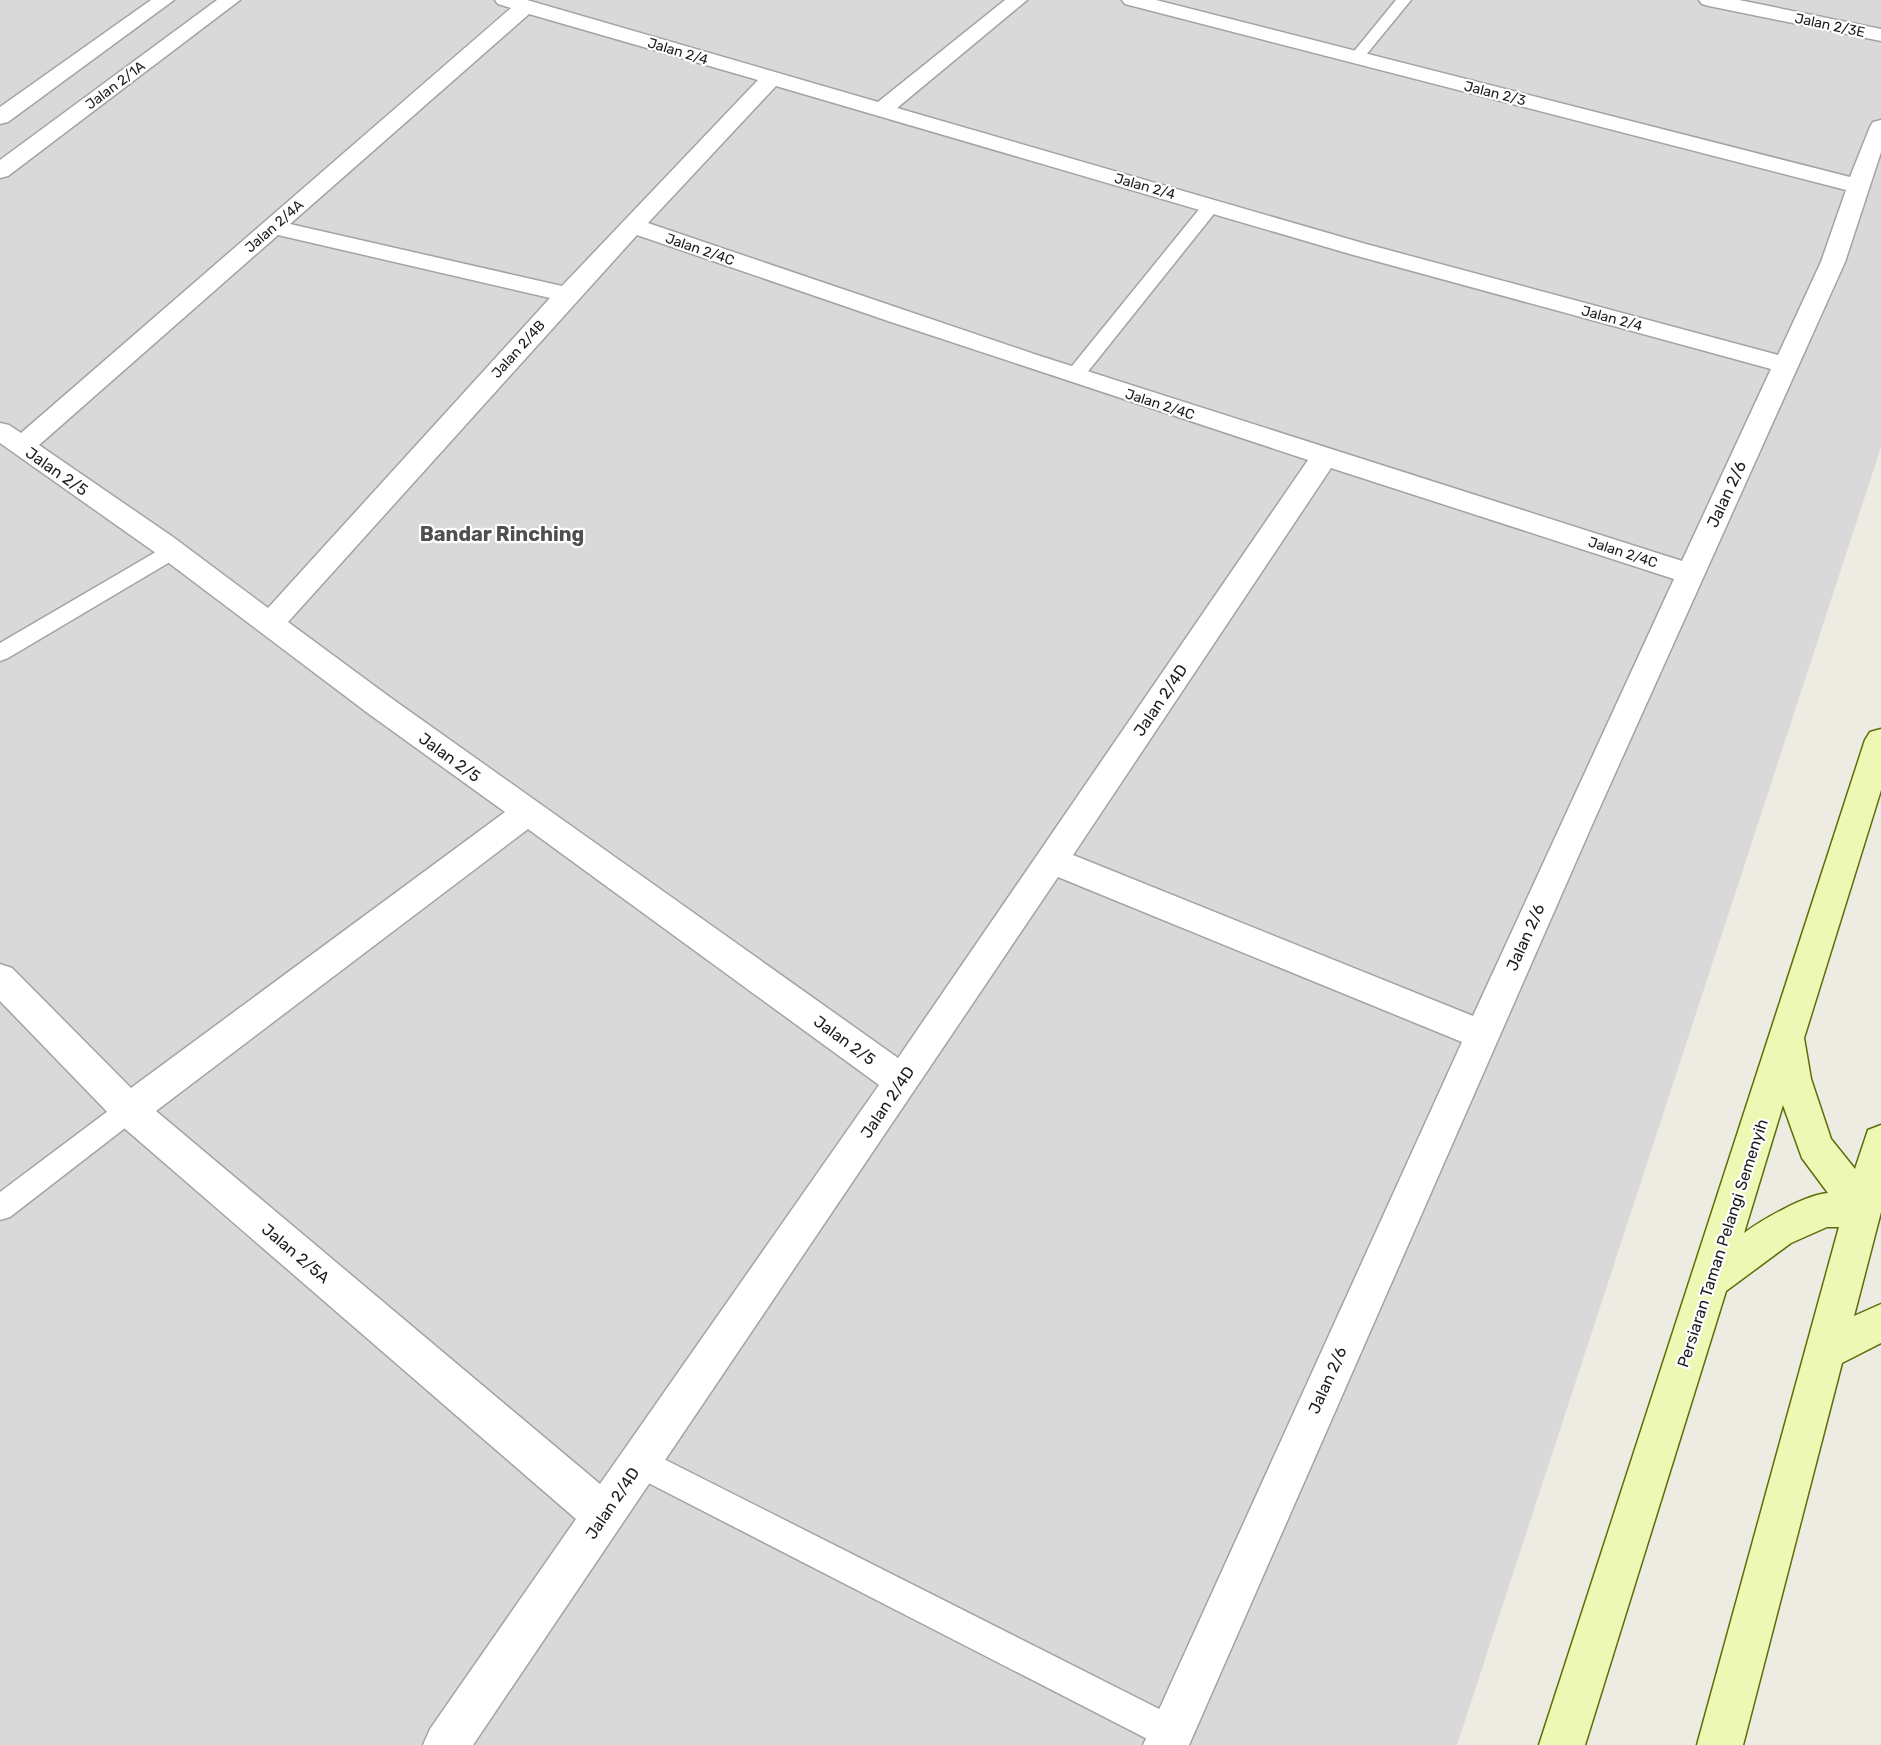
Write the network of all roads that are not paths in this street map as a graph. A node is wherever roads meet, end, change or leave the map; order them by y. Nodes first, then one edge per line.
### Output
1 (164, 0) edge
2 (230, 0) edge
3 (1017, 0) edge
4 (1132, 0) edge
5 (1404, 0) edge
6 (1709, 0) edge
7 (516, 3) edge
8 (1881, 35) edge
9 (1356, 58) junction
10 (771, 79) junction
11 (881, 110) junction
12 (0, 117) edge
13 (1881, 127) edge
14 (0, 171) edge
15 (1858, 186) junction
16 (1211, 206) junction
17 (634, 226) junction
18 (273, 227) junction
19 (567, 296) junction
20 (1786, 365) junction
21 (1075, 375) junction
22 (11, 439) edge
23 (1325, 456) junction
24 (173, 551) junction
25 (1690, 574) junction
26 (270, 624) junction
27 (0, 653) edge
28 (1881, 740) edge
29 (528, 812) junction
30 (1051, 860) junction
31 (0, 978) edge
32 (1481, 1034) junction
33 (1787, 1034) junction
34 (902, 1081) junction
35 (129, 1110) junction
36 (1881, 1141) edge
37 (0, 1208) edge
38 (1872, 1213) edge
39 (1710, 1280) junction
40 (1881, 1323) edge
41 (1825, 1352) junction
42 (640, 1462) junction
43 (604, 1515) junction
44 (1168, 1739) edge
45 (446, 1745) edge
46 (1562, 1745) edge
47 (1720, 1745) edge

1 - 12 street
2 - 14 street, Jalan 2/1A
3 - 11 street
4 - 9 street, Jalan 2/3
5 - 9 lane
6 - 8 street, Jalan 2/3E
7 - 10 street, Jalan 2/4
7 - 18 street, Jalan 2/4A
9 - 15 street, Jalan 2/3
10 - 11 street, Jalan 2/4
10 - 17 street, Jalan 2/4B
11 - 16 street, Jalan 2/4
13 - 15 street, Jalan 2/6
15 - 20 street, Jalan 2/6
16 - 20 street, Jalan 2/4
16 - 21 lane
17 - 19 street, Jalan 2/4B
17 - 21 street, Jalan 2/4C
18 - 19 street
18 - 22 street, Jalan 2/4A
19 - 26 street, Jalan 2/4B
20 - 25 street, Jalan 2/6
21 - 23 street, Jalan 2/4C
22 - 24 street, Jalan 2/5
23 - 25 street, Jalan 2/4C
23 - 30 street, Jalan 2/4D
24 - 26 street, Jalan 2/5
24 - 27 lane
25 - 32 street, Jalan 2/6
26 - 29 street, Jalan 2/5
28 - 33 street, Persiaran Taman Pelangi Semenyih
29 - 34 street, Jalan 2/5
29 - 35 street
30 - 32 street
30 - 34 street, Jalan 2/4D
31 - 35 street, Jalan 2/5A
32 - 44 street, Jalan 2/6
33 - 38 street
33 - 39 street, Persiaran Taman Pelangi Semenyih
34 - 42 street, Jalan 2/4D
35 - 37 lane
35 - 43 street, Jalan 2/5A
36 - 38 street
38 - 39 street
38 - 41 street
39 - 46 street, Persiaran Taman Pelangi Semenyih
40 - 41 street
41 - 47 street
42 - 43 street, Jalan 2/4D
42 - 44 lane
43 - 45 street, Jalan 2/4D

